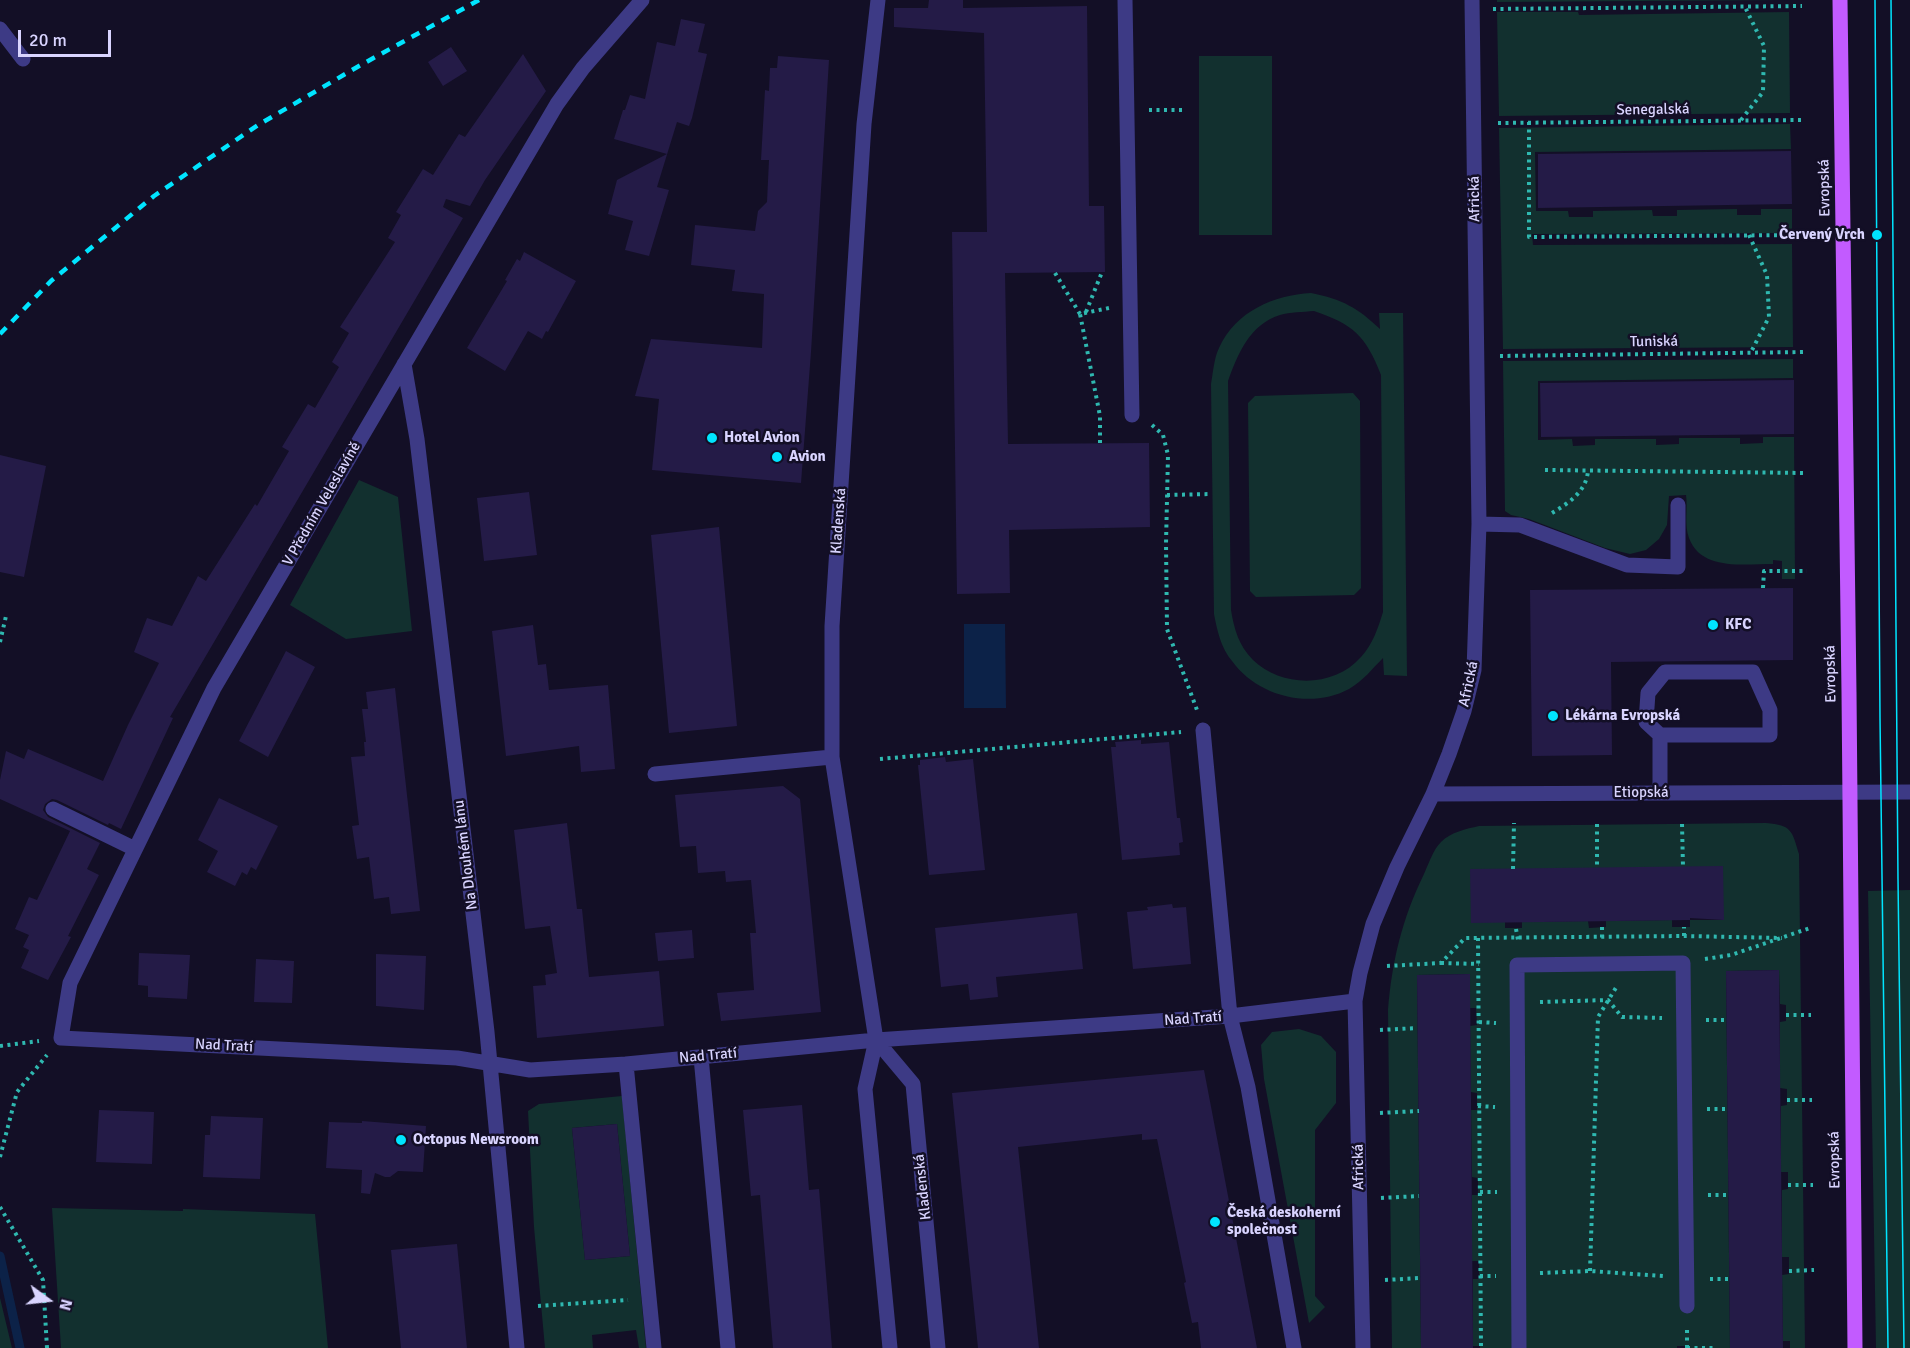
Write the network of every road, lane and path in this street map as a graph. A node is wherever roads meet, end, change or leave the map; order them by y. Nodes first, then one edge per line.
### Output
1 (642, 0) edge
2 (878, 0) edge
3 (1125, 0) edge
4 (1472, 0) edge
5 (1840, 0) edge
6 (1802, 6) dead end
7 (1744, 7) junction
8 (1500, 9) dead end
9 (0, 29) edge
10 (23, 59) dead end
11 (1127, 109) junction
12 (1182, 110) dead end
13 (1803, 120) dead end
14 (1741, 121) junction
15 (1530, 122) junction
16 (1503, 123) dead end
17 (1804, 235) dead end
18 (1749, 236) junction
19 (1102, 272) dead end
20 (1055, 273) dead end
21 (1130, 303) junction
22 (1083, 313) junction
23 (1805, 352) dead end
24 (1751, 353) junction
25 (1504, 356) dead end
26 (404, 364) junction
27 (1132, 415) joint
28 (1100, 443) dead end
29 (1545, 470) dead end
30 (1588, 470) junction
31 (1806, 473) dead end
32 (1212, 494) dead end
33 (1167, 495) junction
34 (1678, 505) dead end
35 (1479, 524) junction
36 (1530, 529) junction
37 (1807, 571) dead end
38 (1763, 588) dead end
39 (6, 616) dead end
40 (0, 642) edge
41 (1203, 730) junction
42 (1660, 735) junction
43 (832, 758) junction
44 (880, 759) dead end
45 (655, 774) dead end
46 (1850, 792) junction
47 (1910, 792) edge
48 (1660, 793) junction
49 (1433, 794) junction
50 (53, 809) dead end
51 (1514, 823) dead end
52 (1597, 824) dead end
53 (1682, 824) dead end
54 (135, 849) junction
55 (1683, 867) dead end
56 (1597, 868) dead end
57 (1513, 869) dead end
58 (1810, 928) dead end
59 (1478, 938) dead end
60 (1441, 963) dead end
61 (1683, 963) junction
62 (1479, 964) junction
63 (1608, 1000) junction
64 (1355, 1001) junction
65 (1518, 1002) junction
66 (1786, 1015) dead end
67 (1811, 1015) dead end
68 (1230, 1016) junction
69 (1683, 1019) junction
70 (1417, 1028) dead end
71 (1380, 1030) dead end
72 (61, 1038) junction
73 (876, 1040) junction
74 (0, 1046) edge
75 (701, 1057) junction
76 (490, 1064) junction
77 (626, 1064) junction
78 (1787, 1100) dead end
79 (1812, 1100) dead end
80 (1419, 1111) dead end
81 (1380, 1113) dead end
82 (0, 1157) edge
83 (1788, 1185) dead end
84 (1813, 1185) dead end
85 (1419, 1196) dead end
86 (1380, 1198) dead end
87 (0, 1207) edge
88 (1789, 1270) dead end
89 (1814, 1270) dead end
90 (1590, 1271) junction
91 (1518, 1274) junction
92 (1480, 1276) junction
93 (1420, 1278) dead end
94 (1687, 1278) junction
95 (1729, 1279) dead end
96 (1382, 1280) dead end
97 (649, 1299) junction
98 (538, 1306) dead end
99 (1688, 1306) dead end
100 (47, 1348) edge
101 (517, 1348) edge
102 (654, 1348) edge
103 (728, 1348) edge
104 (890, 1348) edge
105 (938, 1348) edge
106 (1294, 1348) edge
107 (1363, 1348) edge
108 (1481, 1348) edge
109 (1519, 1348) edge
110 (1687, 1348) edge
111 (1717, 1348) edge
112 (1855, 1348) edge

1 - 26 street, V Předním Veleslavíně
2 - 43 street, Kladenská
3 - 11 street
4 - 35 street, Africká
5 - 46 main road, Evropská
6 - 7 path
7 - 8 path
7 - 14 path
9 - 10 street
11 - 12 path
11 - 21 street
13 - 14 path, Senegalská
14 - 15 path, Senegalská
15 - 16 path, Senegalská
15 - 18 path
17 - 18 path
18 - 24 path
19 - 22 path
20 - 22 path
21 - 22 path
21 - 27 street
22 - 28 path
23 - 24 path, Tuniská
24 - 25 path, Tuniská
26 - 54 street, V Předním Veleslavíně
26 - 76 street, Na Dlouhém lánu
27 - 33 path
29 - 30 path
30 - 31 path
30 - 36 path
32 - 33 path
33 - 41 path
34 - 36 street
35 - 36 street
35 - 49 street, Africká
37 - 38 path
39 - 40 path
41 - 44 path
41 - 68 street
42 - 42 street
42 - 48 street
43 - 45 street
43 - 73 street, Kladenská
46 - 47 street, Etiopská
46 - 48 street, Etiopská
46 - 112 main road, Evropská
48 - 49 street, Etiopská
49 - 64 street, Africká
50 - 54 street
51 - 57 path
52 - 56 path
53 - 55 path
54 - 72 street, V Předním Veleslavíně
58 - 61 path
59 - 62 path
60 - 62 path
61 - 65 street
61 - 69 street
62 - 92 path
63 - 65 path
63 - 69 path
63 - 90 path
64 - 68 street, Nad Tratí
64 - 107 street, Africká
65 - 91 street
66 - 67 path
68 - 73 street, Nad Tratí
68 - 106 street
69 - 94 street
70 - 71 path
72 - 74 path
72 - 76 street, Nad Tratí
72 - 82 path
73 - 75 street, Nad Tratí
73 - 104 street, Kladenská
73 - 105 street, Kladenská
75 - 77 street, Nad Tratí
75 - 103 street
76 - 77 street, Nad Tratí
76 - 101 street, Na Dlouhém lánu
77 - 97 street
78 - 79 path
80 - 81 path
83 - 84 path
85 - 86 path
87 - 100 path
88 - 89 path
90 - 91 path
90 - 94 path
91 - 92 path
91 - 109 street
92 - 108 path
93 - 96 path
94 - 95 path
94 - 99 street
97 - 98 path
97 - 102 street
110 - 111 path

